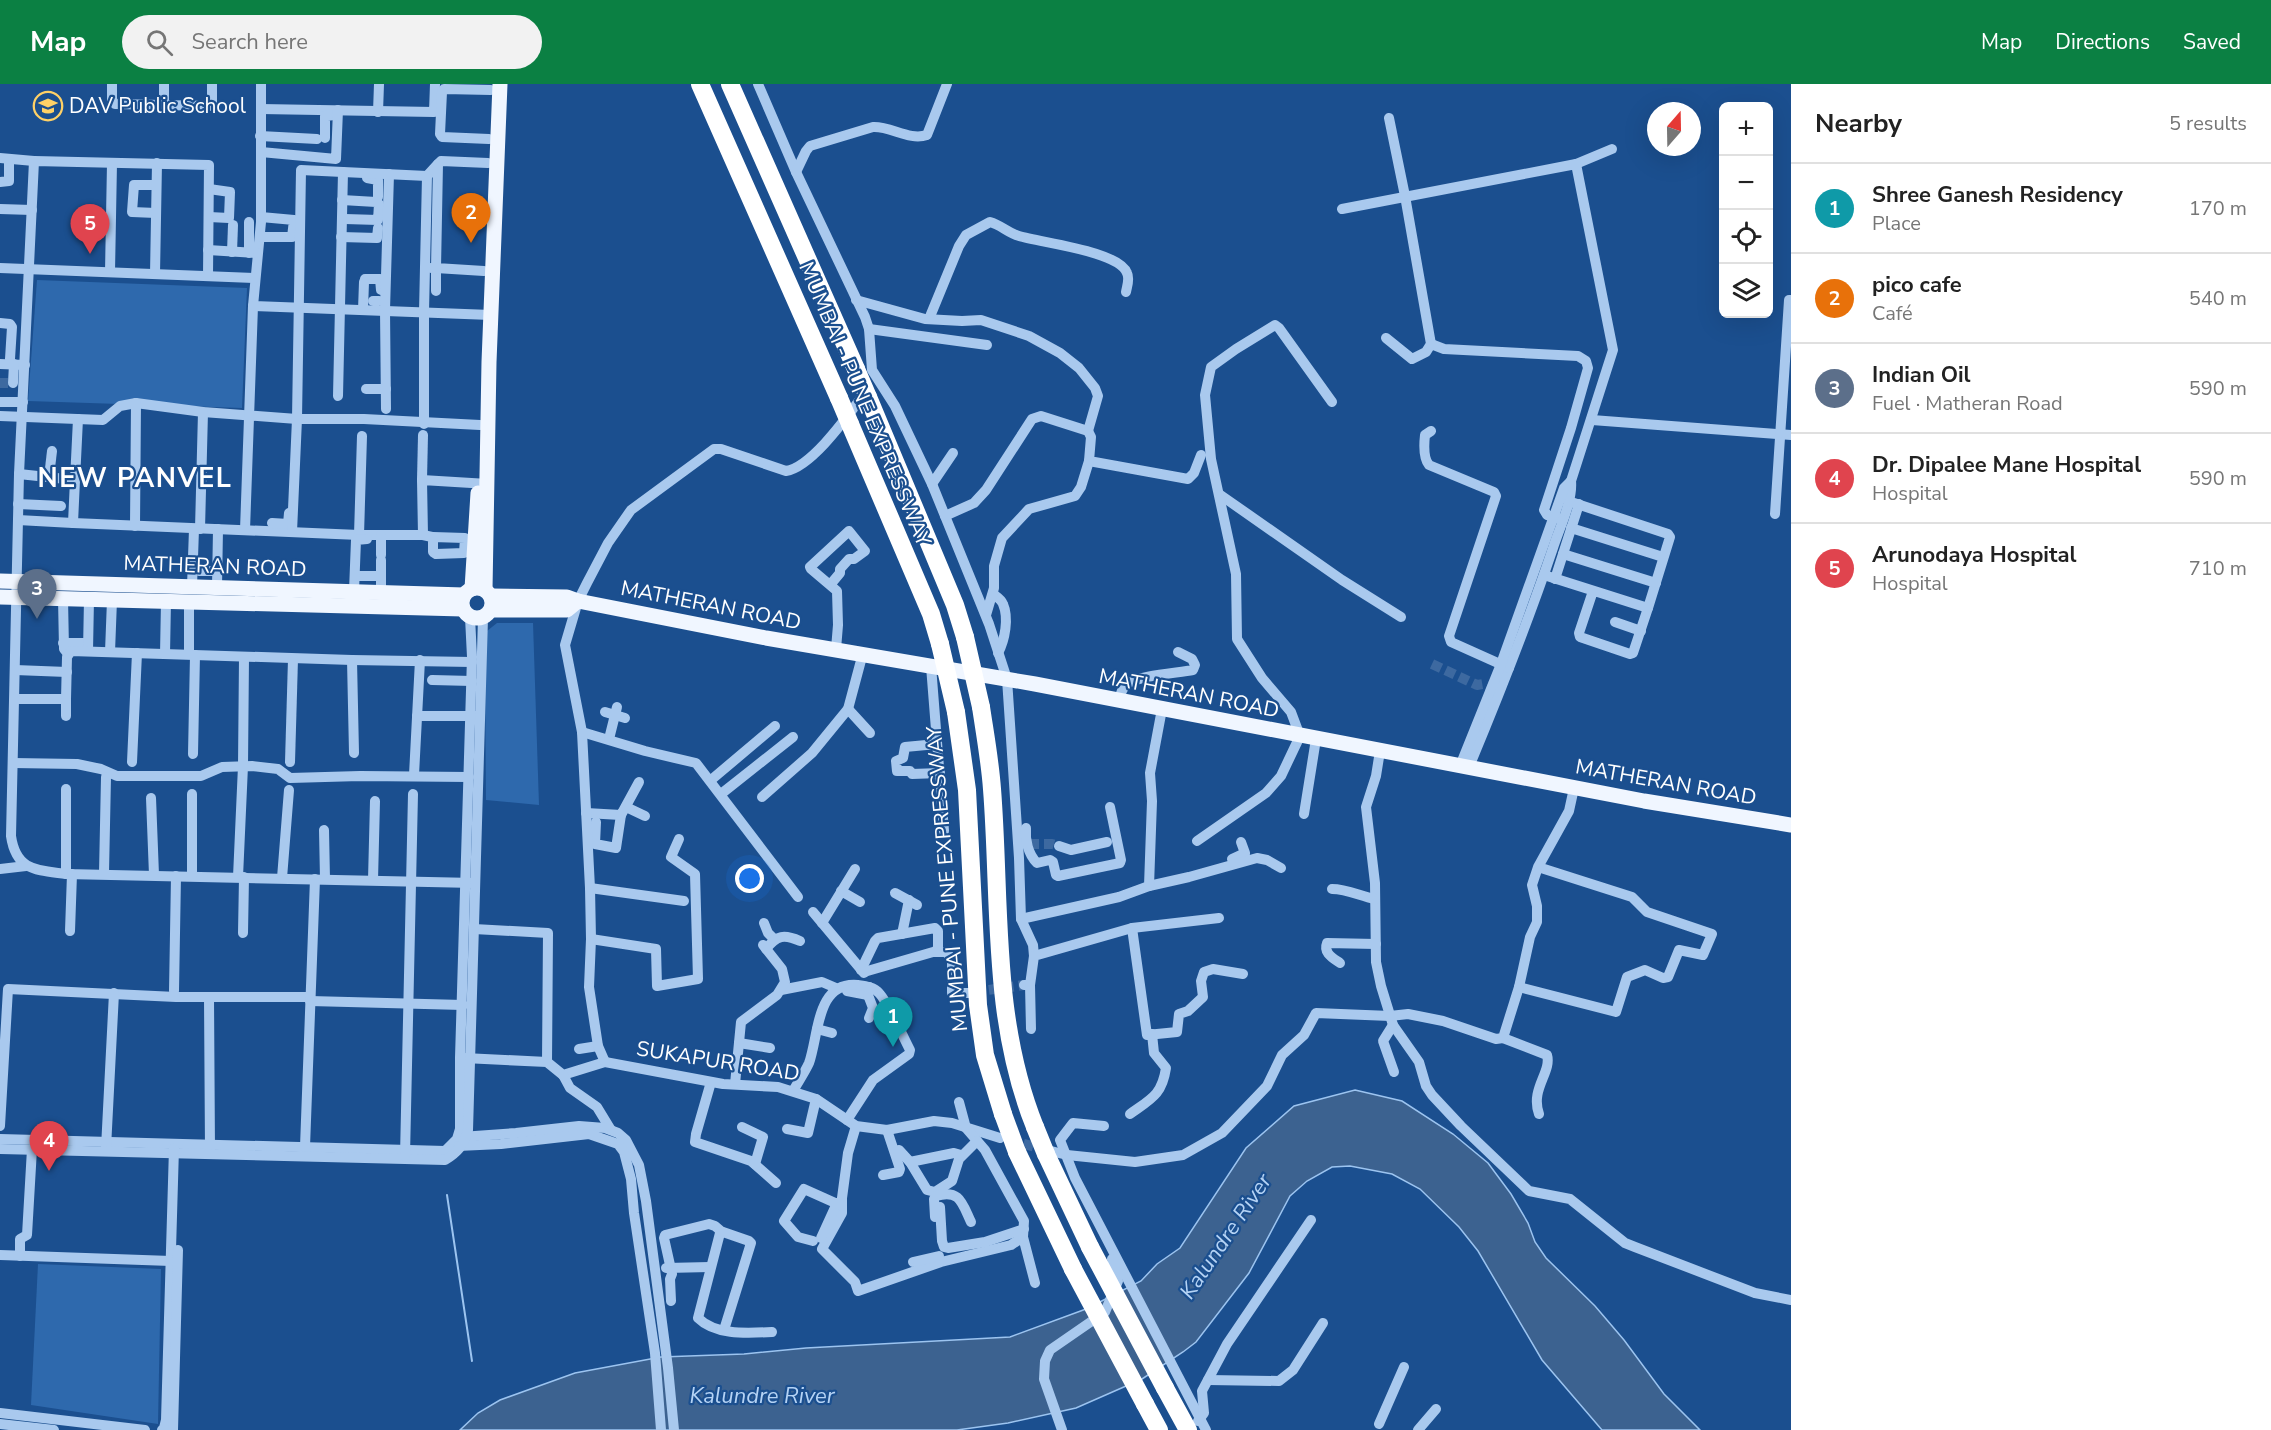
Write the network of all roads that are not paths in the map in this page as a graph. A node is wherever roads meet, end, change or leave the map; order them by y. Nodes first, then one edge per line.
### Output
1 (112, 84) edge
2 (164, 84) edge
3 (212, 84) edge
4 (261, 84) edge
5 (379, 84) edge
6 (435, 84) edge
7 (700, 84) edge
8 (730, 84) edge
9 (759, 84) edge
10 (947, 84) edge
11 (494, 86) edge
12 (164, 106) junction
13 (261, 109) junction
14 (378, 111) junction
15 (338, 113) junction
16 (1389, 118) dead end
17 (264, 136) junction
18 (300, 138) junction
19 (489, 139) junction
20 (1612, 149) dead end
21 (264, 153) junction
22 (299, 155) junction
23 (3, 160) edge
24 (34, 161) junction
25 (112, 163) junction
26 (157, 163) junction
27 (488, 163) junction
28 (438, 164) junction
29 (1576, 164) junction
30 (343, 172) junction
31 (796, 172) junction
32 (389, 174) junction
33 (363, 175) junction
34 (427, 176) junction
35 (0, 182) edge
36 (156, 185) junction
37 (211, 189) junction
38 (381, 191) junction
39 (1406, 196) junction
40 (344, 200) junction
41 (1342, 208) dead end
42 (0, 209) edge
43 (32, 210) junction
44 (156, 213) junction
45 (345, 219) junction
46 (234, 220) junction
47 (381, 223) junction
48 (297, 226) junction
49 (262, 237) junction
50 (343, 237) junction
51 (211, 250) junction
52 (232, 252) junction
53 (253, 253) junction
54 (0, 268) edge
55 (29, 268) junction
56 (430, 268) junction
57 (484, 271) junction
58 (110, 272) junction
59 (155, 274) junction
60 (208, 276) junction
61 (254, 278) junction
62 (436, 291) dead end
63 (1126, 292) dead end
64 (855, 300) junction
65 (1791, 300) edge
66 (253, 306) junction
67 (379, 306) junction
68 (300, 307) junction
69 (339, 309) junction
70 (363, 310) junction
71 (424, 312) junction
72 (487, 314) junction
73 (929, 319) junction
74 (0, 323) edge
75 (869, 329) junction
76 (1386, 338) dead end
77 (1431, 344) junction
78 (987, 345) dead end
79 (12, 362) edge
80 (877, 377) junction
81 (366, 389) dead end
82 (386, 389) junction
83 (338, 396) dead end
84 (0, 402) edge
85 (23, 402) junction
86 (1332, 402) dead end
87 (136, 403) junction
88 (386, 409) dead end
89 (203, 412) junction
90 (248, 415) junction
91 (0, 416) edge
92 (22, 417) junction
93 (78, 419) junction
94 (297, 419) junction
95 (1592, 420) junction
96 (424, 424) junction
97 (480, 425) junction
98 (1088, 431) junction
99 (1431, 431) dead end
100 (1779, 434) junction
101 (423, 435) dead end
102 (1791, 435) edge
103 (362, 436) dead end
104 (52, 451) dead end
105 (953, 453) dead end
106 (1201, 455) dead end
107 (1089, 461) junction
108 (19, 474) junction
109 (49, 477) junction
110 (75, 480) junction
111 (422, 480) junction
112 (483, 483) junction
113 (932, 484) junction
114 (1219, 494) junction
115 (1548, 498) junction
116 (1565, 502) junction
117 (18, 504) junction
118 (1579, 504) junction
119 (61, 506) dead end
120 (272, 511) dead end
121 (289, 512) dead end
122 (1775, 514) dead end
123 (945, 516) junction
124 (1558, 519) junction
125 (18, 520) junction
126 (73, 522) junction
127 (135, 526) junction
128 (272, 527) junction
129 (1571, 528) junction
130 (245, 530) junction
131 (196, 531) junction
132 (292, 532) junction
133 (218, 533) junction
134 (359, 535) junction
135 (381, 537) junction
136 (1563, 554) junction
137 (1664, 557) junction
138 (199, 571) dead end
139 (218, 571) junction
140 (355, 576) junction
141 (381, 576) junction
142 (1549, 577) junction
143 (0, 581) edge
144 (17, 581) junction
145 (1656, 583) junction
146 (830, 585) junction
147 (217, 587) junction
148 (354, 591) junction
149 (1593, 591) junction
150 (381, 592) junction
151 (190, 594) junction
152 (993, 594) junction
153 (0, 597) edge
154 (16, 597) junction
155 (63, 598) junction
156 (88, 599) junction
157 (112, 600) junction
158 (166, 601) junction
159 (578, 601) junction
160 (477, 603) junction
161 (1648, 608) junction
162 (986, 615) junction
163 (1401, 617) dead end
164 (1615, 622) dead end
165 (1641, 631) junction
166 (63, 643) junction
167 (86, 647) junction
168 (110, 648) junction
169 (836, 649) junction
170 (1178, 652) dead end
171 (137, 653) junction
172 (863, 653) junction
173 (998, 653) junction
174 (68, 654) junction
175 (165, 654) junction
176 (192, 655) junction
177 (244, 657) junction
178 (293, 658) junction
179 (352, 660) junction
180 (424, 661) junction
181 (472, 662) junction
182 (931, 666) junction
183 (1505, 666) junction
184 (15, 670) junction
185 (67, 672) junction
186 (1006, 679) junction
187 (472, 681) junction
188 (15, 699) junction
189 (66, 699) junction
190 (1119, 701) junction
191 (1162, 710) junction
192 (615, 713) dead end
193 (840, 714) junction
194 (66, 716) dead end
195 (417, 716) junction
196 (475, 716) junction
197 (775, 726) dead end
198 (582, 732) junction
199 (870, 733) dead end
200 (1300, 736) junction
201 (793, 737) dead end
202 (609, 739) junction
203 (1316, 739) junction
204 (937, 744) junction
205 (1380, 751) junction
206 (354, 753) dead end
207 (193, 754) dead end
208 (132, 762) dead end
209 (290, 762) dead end
210 (13, 764) junction
211 (243, 766) junction
212 (1465, 766) junction
213 (940, 773) junction
214 (414, 775) junction
215 (106, 777) dead end
216 (470, 777) junction
217 (711, 780) junction
218 (639, 782) dead end
219 (1574, 788) junction
220 (66, 789) dead end
221 (289, 790) dead end
222 (192, 794) dead end
223 (413, 794) dead end
224 (721, 794) junction
225 (762, 797) dead end
226 (151, 798) dead end
227 (375, 801) dead end
228 (473, 807) junction
229 (1110, 807) dead end
230 (624, 811) junction
231 (586, 813) junction
232 (1304, 814) dead end
233 (645, 816) dead end
234 (596, 822) dead end
235 (1791, 825) edge
236 (1026, 828) dead end
237 (324, 830) dead end
238 (944, 831) dead end
239 (679, 838) dead end
240 (1197, 840) dead end
241 (1107, 842) dead end
242 (1241, 842) dead end
243 (1025, 844) junction
244 (1059, 846) tunnel mouth
245 (1236, 861) junction
246 (26, 866) junction
247 (1218, 866) junction
248 (1538, 867) junction
249 (1206, 868) dead end
250 (1281, 868) dead end
251 (0, 869) edge
252 (855, 869) dead end
253 (104, 873) junction
254 (69, 874) junction
255 (154, 875) junction
256 (176, 876) junction
257 (192, 876) junction
258 (241, 877) junction
259 (282, 878) junction
260 (320, 879) junction
261 (373, 880) junction
262 (412, 881) junction
263 (471, 883) junction
264 (1149, 886) junction
265 (590, 888) junction
266 (1332, 889) dead end
267 (841, 891) junction
268 (895, 893) dead end
269 (798, 897) dead end
270 (1376, 898) junction
271 (684, 901) dead end
272 (860, 902) dead end
273 (813, 912) dead end
274 (1218, 918) dead end
275 (1021, 919) junction
276 (764, 923) dead end
277 (822, 923) junction
278 (1132, 928) junction
279 (474, 929) junction
280 (70, 931) dead end
281 (243, 933) dead end
282 (902, 934) junction
283 (591, 939) junction
284 (774, 939) junction
285 (800, 941) dead end
286 (1376, 944) junction
287 (936, 952) junction
288 (1035, 956) junction
289 (1340, 963) dead end
290 (863, 971) junction
291 (1243, 974) dead end
292 (1519, 987) junction
293 (867, 989) junction
294 (781, 990) junction
295 (174, 991) dead end
296 (838, 992) junction
297 (114, 993) junction
298 (969, 993) dead end
299 (209, 997) junction
300 (310, 999) junction
301 (408, 1003) junction
302 (464, 1005) junction
303 (869, 1018) dead end
304 (1393, 1026) junction
305 (1031, 1029) dead end
306 (1152, 1034) junction
307 (1503, 1038) junction
308 (739, 1043) junction
309 (598, 1046) junction
310 (770, 1048) dead end
311 (579, 1049) dead end
312 (465, 1058) junction
313 (547, 1062) junction
314 (605, 1062) junction
315 (1394, 1072) dead end
316 (563, 1075) junction
317 (711, 1082) junction
318 (735, 1084) junction
319 (793, 1091) junction
320 (816, 1099) junction
321 (959, 1102) dead end
322 (1130, 1114) dead end
323 (1539, 1114) dead end
324 (0, 1126) edge
325 (1104, 1126) dead end
326 (851, 1127) junction
327 (742, 1128) dead end
328 (966, 1128) junction
329 (787, 1129) dead end
330 (611, 1130) junction
331 (887, 1130) junction
332 (1000, 1138) tunnel mouth
333 (0, 1139) edge
334 (459, 1141) junction
335 (977, 1141) junction
336 (106, 1147) junction
337 (305, 1147) junction
338 (0, 1149) edge
339 (32, 1149) junction
340 (177, 1149) junction
341 (211, 1150) junction
342 (899, 1150) dead end
343 (1048, 1153) junction
344 (405, 1154) junction
345 (962, 1155) junction
346 (1066, 1155) junction
347 (910, 1162) junction
348 (755, 1164) junction
349 (883, 1175) dead end
350 (776, 1183) dead end
351 (839, 1205) junction
352 (940, 1207) dead end
353 (1311, 1220) dead end
354 (971, 1222) dead end
355 (722, 1232) junction
356 (1023, 1233) junction
357 (1099, 1244) junction
358 (0, 1255) edge
359 (20, 1256) junction
360 (940, 1259) junction
361 (171, 1261) junction
362 (913, 1262) dead end
363 (710, 1267) junction
364 (642, 1268) junction
365 (656, 1268) junction
366 (671, 1268) junction
367 (1035, 1283) dead end
368 (1791, 1300) edge
369 (671, 1301) dead end
370 (1323, 1323) dead end
371 (724, 1330) junction
372 (772, 1332) dead end
373 (1404, 1367) dead end
374 (1208, 1380) junction
375 (1436, 1409) dead end
376 (0, 1413) edge
377 (0, 1424) edge
378 (1194, 1424) edge
379 (91, 1427) edge
380 (14, 1428) edge
381 (1380, 1428) edge
382 (54, 1430) edge
383 (145, 1430) edge
384 (162, 1430) edge
385 (173, 1430) edge
386 (661, 1430) edge
387 (674, 1430) edge
388 (1062, 1430) edge
389 (1159, 1430) edge
390 (1206, 1430) edge
391 (1418, 1430) edge

1 - 12 street
2 - 12 street
3 - 12 street
4 - 13 street
5 - 14 street
6 - 14 street
7 - 389 highway, MUMBAI - PUNE EXPRESSWAY, bridge
8 - 343 highway, MUMBAI - PUNE EXPRESSWAY, bridge
9 - 31 street
10 - 31 street
11 - 19 main road
11 - 19 street
11 - 72 main road
13 - 15 street
13 - 17 street
14 - 15 street
15 - 18 street
15 - 22 street
16 - 39 street
17 - 18 street
17 - 21 street
18 - 22 street
19 - 27 main road
20 - 29 street
21 - 22 street
21 - 46 street
23 - 24 street
23 - 35 street
24 - 25 street
24 - 43 street
25 - 26 street
25 - 58 street
26 - 36 street
26 - 37 street
27 - 28 street
27 - 57 main road
28 - 34 street
28 - 56 street
29 - 39 street
29 - 95 street
30 - 33 street
30 - 40 street
30 - 48 street
31 - 64 street
32 - 33 street
32 - 34 street
32 - 38 street
33 - 38 street
33 - 40 street
34 - 56 street
36 - 44 street
36 - 44 street
37 - 46 street
37 - 46 street
38 - 47 street
39 - 41 street
39 - 77 street
40 - 45 street
40 - 47 street
40 - 50 street
42 - 43 street
43 - 55 street
44 - 59 street
45 - 47 street
45 - 50 street
46 - 48 street
46 - 49 street
46 - 51 street
46 - 52 street
46 - 53 street
47 - 50 street
47 - 67 street
48 - 49 street
48 - 68 street
49 - 53 street
50 - 69 street
51 - 52 street
51 - 60 street
52 - 53 street
53 - 61 street
54 - 55 street
55 - 58 street
55 - 79 street
56 - 57 street
56 - 62 street
56 - 71 street
57 - 72 main road
58 - 59 street
59 - 60 street
60 - 61 street
61 - 66 street
63 - 73 street
64 - 73 street
64 - 75 street
65 - 100 street
66 - 68 street
66 - 90 street
67 - 70 street
67 - 70 street
67 - 71 street
67 - 82 street
68 - 69 street
68 - 94 street
69 - 70 street
69 - 83 street
71 - 72 street
71 - 96 street
72 - 97 main road
72 - 112 main road
73 - 98 street
74 - 79 street
75 - 78 street
75 - 80 street
76 - 77 street
77 - 115 street
79 - 85 street
80 - 113 street
80 - 159 street
81 - 82 street
82 - 88 street
84 - 85 street
85 - 92 street
86 - 114 street
87 - 89 street
87 - 93 street
87 - 127 street
89 - 90 street
89 - 131 street
90 - 94 street
90 - 130 street
91 - 92 street
92 - 93 street
92 - 108 street
93 - 110 street
94 - 96 street
94 - 132 street
95 - 100 street
95 - 116 street
96 - 97 street
97 - 112 main road
98 - 107 street
98 - 123 street
99 - 183 street
100 - 102 street
100 - 122 street
101 - 111 street
103 - 134 street
104 - 109 street
105 - 113 street
106 - 107 street
107 - 152 street
108 - 109 street
108 - 117 street
109 - 110 street
110 - 126 street
111 - 112 street
111 - 135 street
112 - 160 main road
113 - 123 street
114 - 163 street
114 - 200 street
115 - 116 street
115 - 124 street
116 - 118 street
116 - 124 street
117 - 119 street
117 - 125 street
118 - 129 street
118 - 137 street
120 - 128 street
121 - 128 street
123 - 162 street
124 - 142 street
124 - 183 street
125 - 126 street
125 - 144 street
126 - 127 street
127 - 131 street
128 - 130 street
128 - 132 street
129 - 136 street
129 - 137 street
130 - 133 street
131 - 133 street
131 - 151 street
132 - 134 street
133 - 139 street
134 - 135 street
135 - 140 street
135 - 141 street
136 - 142 street
136 - 145 street
137 - 145 street
138 - 139 street
139 - 147 street
140 - 141 street
140 - 148 street
141 - 150 street
142 - 149 street
142 - 183 street
143 - 144 main road, MATHERAN ROAD
144 - 151 main road, MATHERAN ROAD
144 - 154 street
145 - 161 street
146 - 146 street
146 - 169 street
147 - 148 main road, MATHERAN ROAD
147 - 151 main road, MATHERAN ROAD
148 - 150 main road, MATHERAN ROAD
149 - 161 street
149 - 165 street
150 - 160 main road, MATHERAN ROAD
151 - 158 main road, MATHERAN ROAD
151 - 160 main road, MATHERAN ROAD
151 - 176 street
152 - 162 street
152 - 173 street
153 - 154 main road, MATHERAN ROAD
154 - 155 main road, MATHERAN ROAD
154 - 184 street
155 - 156 main road, MATHERAN ROAD
155 - 166 street
156 - 157 main road, MATHERAN ROAD
156 - 167 street
157 - 158 main road, MATHERAN ROAD
157 - 168 street
158 - 175 street
159 - 160 main road, MATHERAN ROAD
159 - 169 main road, MATHERAN ROAD
159 - 198 street
160 - 181 street
160 - 196 street
161 - 165 street
162 - 173 street
164 - 165 street
166 - 167 street
166 - 174 street
167 - 168 street
167 - 174 street
168 - 171 street
169 - 172 main road, MATHERAN ROAD
170 - 190 street
171 - 175 street
171 - 208 street
172 - 182 main road, MATHERAN ROAD
172 - 193 street
173 - 186 street
174 - 185 street
175 - 176 street
176 - 177 street
176 - 207 street
177 - 178 street
177 - 211 street
178 - 179 street
178 - 209 street
179 - 180 street
179 - 206 street
180 - 181 street
180 - 187 street
180 - 195 street
181 - 187 street
182 - 186 main road, MATHERAN ROAD
182 - 204 street
183 - 212 street
183 - 212 street
184 - 185 street
184 - 188 street
185 - 189 street
186 - 190 main road, MATHERAN ROAD
186 - 243 street
187 - 196 street
188 - 189 street
188 - 210 street
189 - 194 street
190 - 191 main road, MATHERAN ROAD
191 - 200 main road, MATHERAN ROAD
191 - 264 street
192 - 202 street
193 - 199 street
193 - 225 street
195 - 196 street
195 - 214 street
196 - 216 street
196 - 228 street
197 - 217 street
198 - 202 street
198 - 231 street
200 - 203 main road, MATHERAN ROAD
200 - 240 street
201 - 224 street
202 - 217 street
203 - 205 main road, MATHERAN ROAD
203 - 232 street
204 - 213 street
204 - 213 street
205 - 212 main road, MATHERAN ROAD
205 - 270 street
210 - 211 street
210 - 246 street
211 - 214 street
211 - 258 street
212 - 219 main road, MATHERAN ROAD
213 - 238 street
214 - 216 street
215 - 253 street
216 - 228 street
217 - 224 street
218 - 230 street
219 - 235 main road, MATHERAN ROAD
219 - 248 street
220 - 254 street
221 - 259 street
222 - 257 street
223 - 262 street
224 - 269 street
226 - 255 street
227 - 261 street
228 - 263 street
229 - 243 street
230 - 231 street
230 - 233 street
230 - 234 street
231 - 265 street
236 - 243 street
237 - 260 street
239 - 283 street
241 - 244 street
242 - 245 street
243 - 275 street
245 - 247 street
245 - 250 street
246 - 251 street
246 - 254 street
247 - 249 street
247 - 264 street
248 - 292 street
248 - 292 street
252 - 267 street
253 - 254 street
253 - 255 street
254 - 280 street
255 - 256 street
256 - 257 street
256 - 295 street
257 - 258 street
258 - 259 street
258 - 281 street
259 - 260 street
260 - 261 street
260 - 300 street
261 - 262 street
262 - 263 street
262 - 301 street
263 - 279 street
263 - 302 street
264 - 275 street
265 - 271 street
265 - 283 street
266 - 270 street
267 - 272 street
267 - 277 street
268 - 282 street
270 - 286 street
273 - 277 street
274 - 278 street
275 - 288 street
276 - 284 street
277 - 290 street
278 - 288 street
278 - 306 street
279 - 312 street
279 - 313 street
282 - 287 street
282 - 290 street
283 - 309 street
284 - 285 street
284 - 294 street
286 - 289 street
286 - 304 street
287 - 290 street
287 - 298 street
288 - 305 street
290 - 293 street
291 - 306 street
292 - 307 street
293 - 296 street
293 - 303 street
293 - 326 street
294 - 296 street
294 - 308 street
296 - 319 street
297 - 299 street
297 - 324 street
297 - 336 street
299 - 300 street
299 - 341 street
300 - 301 street
300 - 337 street
301 - 302 street
301 - 344 street
302 - 312 street
304 - 307 street
304 - 315 street
304 - 346 street
304 - 368 street
306 - 322 street
307 - 323 street
308 - 310 street
308 - 318 street
309 - 311 street
309 - 314 street
312 - 313 street
312 - 334 street
313 - 316 street
314 - 316 street, SUKAPUR ROAD
314 - 317 street, SUKAPUR ROAD
316 - 330 street
317 - 318 street, SUKAPUR ROAD
317 - 348 street
318 - 319 street, SUKAPUR ROAD
319 - 320 street, SUKAPUR ROAD
320 - 326 street, SUKAPUR ROAD
320 - 329 street
321 - 328 street
325 - 346 street
326 - 331 street, SUKAPUR ROAD
326 - 351 street
327 - 348 street
328 - 331 street, SUKAPUR ROAD
328 - 332 street, SUKAPUR ROAD
328 - 335 street
330 - 334 street
330 - 365 street
331 - 349 street
333 - 336 street
334 - 344 street
334 - 364 street
335 - 345 street
335 - 356 street
336 - 339 street
336 - 340 street
337 - 341 street
337 - 344 street
338 - 339 street
339 - 359 street
340 - 341 street
340 - 361 street
340 - 385 street
341 - 344 street
342 - 347 street
343 - 346 street
343 - 357 highway, MUMBAI - PUNE EXPRESSWAY
345 - 347 street
345 - 347 street
346 - 357 street
348 - 350 street
351 - 351 street
351 - 360 street
352 - 356 street
353 - 374 street
354 - 360 street
355 - 363 street
355 - 366 street
355 - 371 street
356 - 360 street
356 - 367 street
357 - 378 highway, MUMBAI - PUNE EXPRESSWAY, bridge
357 - 378 street
357 - 388 street
358 - 359 street
359 - 361 street
360 - 362 street
361 - 384 street
363 - 366 street
363 - 371 street
364 - 365 street
364 - 386 street
365 - 366 street
365 - 387 street
366 - 369 street
370 - 374 street
371 - 372 street
373 - 381 street
374 - 378 street
375 - 391 street
376 - 379 street
377 - 380 street
378 - 390 street
379 - 383 street
380 - 382 street

